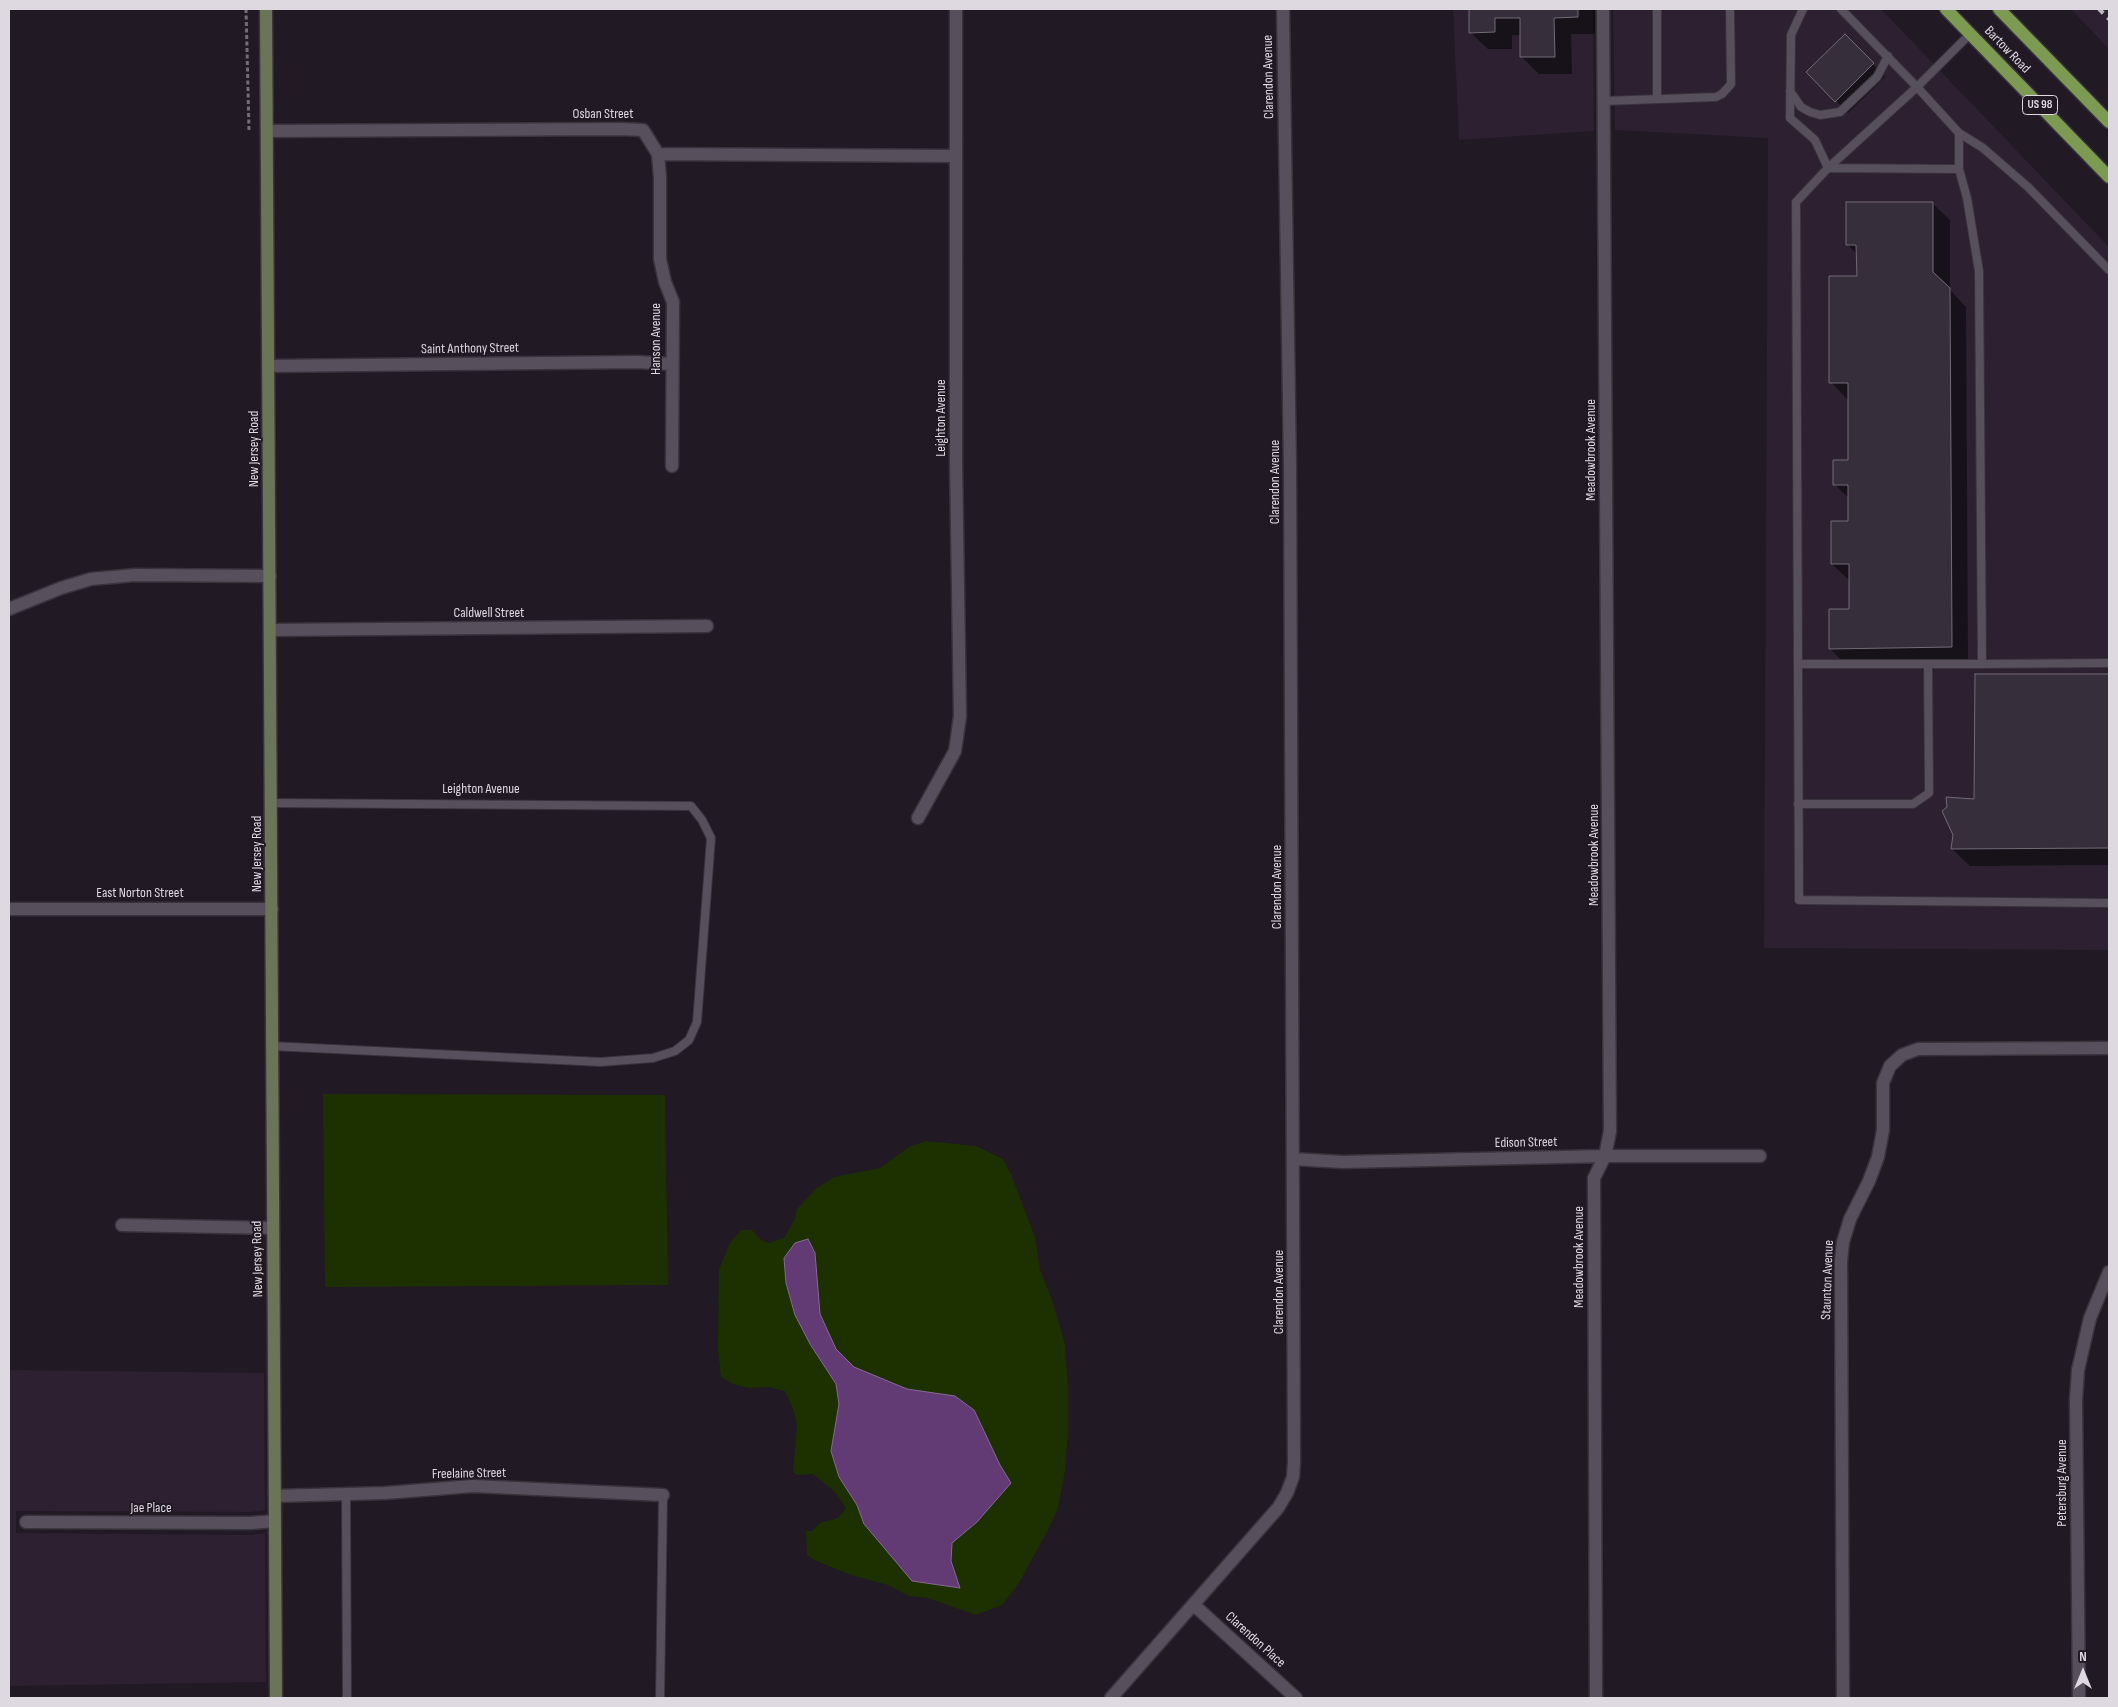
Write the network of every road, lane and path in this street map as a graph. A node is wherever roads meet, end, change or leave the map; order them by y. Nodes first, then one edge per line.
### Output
1 (266, 9) edge
2 (956, 9) edge
3 (1282, 9) edge
4 (1603, 9) edge
5 (1657, 9) edge
6 (1730, 9) edge
7 (1802, 9) edge
8 (1842, 9) edge
9 (1946, 9) edge
10 (1999, 9) edge
11 (1970, 34) junction
12 (1888, 56) junction
13 (1917, 86) junction
14 (1790, 91) junction
15 (1657, 99) junction
16 (1604, 101) junction
17 (2109, 122) edge
18 (268, 131) junction
19 (1959, 133) junction
20 (658, 154) junction
21 (956, 156) junction
22 (1828, 168) junction
23 (1958, 168) junction
24 (2109, 177) edge
25 (2109, 270) edge
26 (671, 364) junction
27 (268, 366) junction
28 (672, 466) dead end
29 (270, 576) junction
30 (9, 609) edge
31 (707, 626) dead end
32 (270, 630) junction
33 (2109, 663) edge
34 (1798, 664) junction
35 (1928, 664) junction
36 (1982, 664) junction
37 (271, 803) junction
38 (1798, 804) junction
39 (918, 818) dead end
40 (2109, 903) edge
41 (272, 909) junction
42 (9, 910) edge
43 (271, 1046) junction
44 (2109, 1048) edge
45 (1605, 1156) junction
46 (1760, 1156) dead end
47 (1293, 1159) junction
48 (122, 1225) dead end
49 (272, 1228) junction
50 (2109, 1272) edge
51 (346, 1494) junction
52 (663, 1495) joint
53 (275, 1496) junction
54 (275, 1521) junction
55 (26, 1522) dead end
56 (1194, 1605) junction
57 (276, 1698) edge
58 (348, 1698) edge
59 (660, 1698) edge
60 (1111, 1698) edge
61 (1296, 1698) edge
62 (1596, 1698) edge
63 (1843, 1698) edge
64 (2078, 1698) edge

1 - 18 street, New Jersey Road
2 - 21 street, Leighton Avenue
3 - 47 street, Clarendon Avenue
4 - 16 street, Meadowbrook Avenue
5 - 15 lane
6 - 15 lane
7 - 14 lane
8 - 12 lane
9 - 11 main road, Bartow Road / US 98
10 - 17 main road, Bartow Road / US 98
11 - 13 lane
11 - 24 main road, Bartow Road / US 98
12 - 13 lane
12 - 14 lane
13 - 19 lane
13 - 22 lane
14 - 22 lane
15 - 16 lane
16 - 45 street, Meadowbrook Avenue
18 - 20 street, Osban Street
18 - 27 street, New Jersey Road
19 - 23 lane
19 - 25 lane
20 - 21 street
20 - 26 street, Hanson Avenue
21 - 39 street, Leighton Avenue
22 - 23 lane
22 - 34 lane
23 - 36 lane
26 - 27 street, Saint Anthony Street
26 - 28 street, Hanson Avenue
27 - 29 street, New Jersey Road
29 - 30 street
29 - 32 street, New Jersey Road
31 - 32 street, Caldwell Street
32 - 37 street, New Jersey Road
33 - 36 lane
34 - 35 lane
34 - 38 lane
35 - 36 lane
35 - 38 lane
37 - 41 street, New Jersey Road
37 - 43 lane, Leighton Avenue
38 - 40 lane
41 - 42 street, East Norton Street
41 - 43 street, New Jersey Road
43 - 49 street, New Jersey Road
44 - 63 street, Staunton Avenue
45 - 46 street, Edison Street
45 - 47 street, Edison Street
45 - 62 street, Meadowbrook Avenue
47 - 56 street, Clarendon Avenue
48 - 49 street
49 - 53 street, New Jersey Road
50 - 64 street, Petersburg Avenue
51 - 52 street, Freelaine Street
51 - 53 street, Freelaine Street
51 - 58 lane
52 - 59 lane
53 - 54 street, New Jersey Road
54 - 55 street, Jae Place
54 - 57 street, New Jersey Road
56 - 60 street, Clarendon Avenue
56 - 61 street, Clarendon Place

